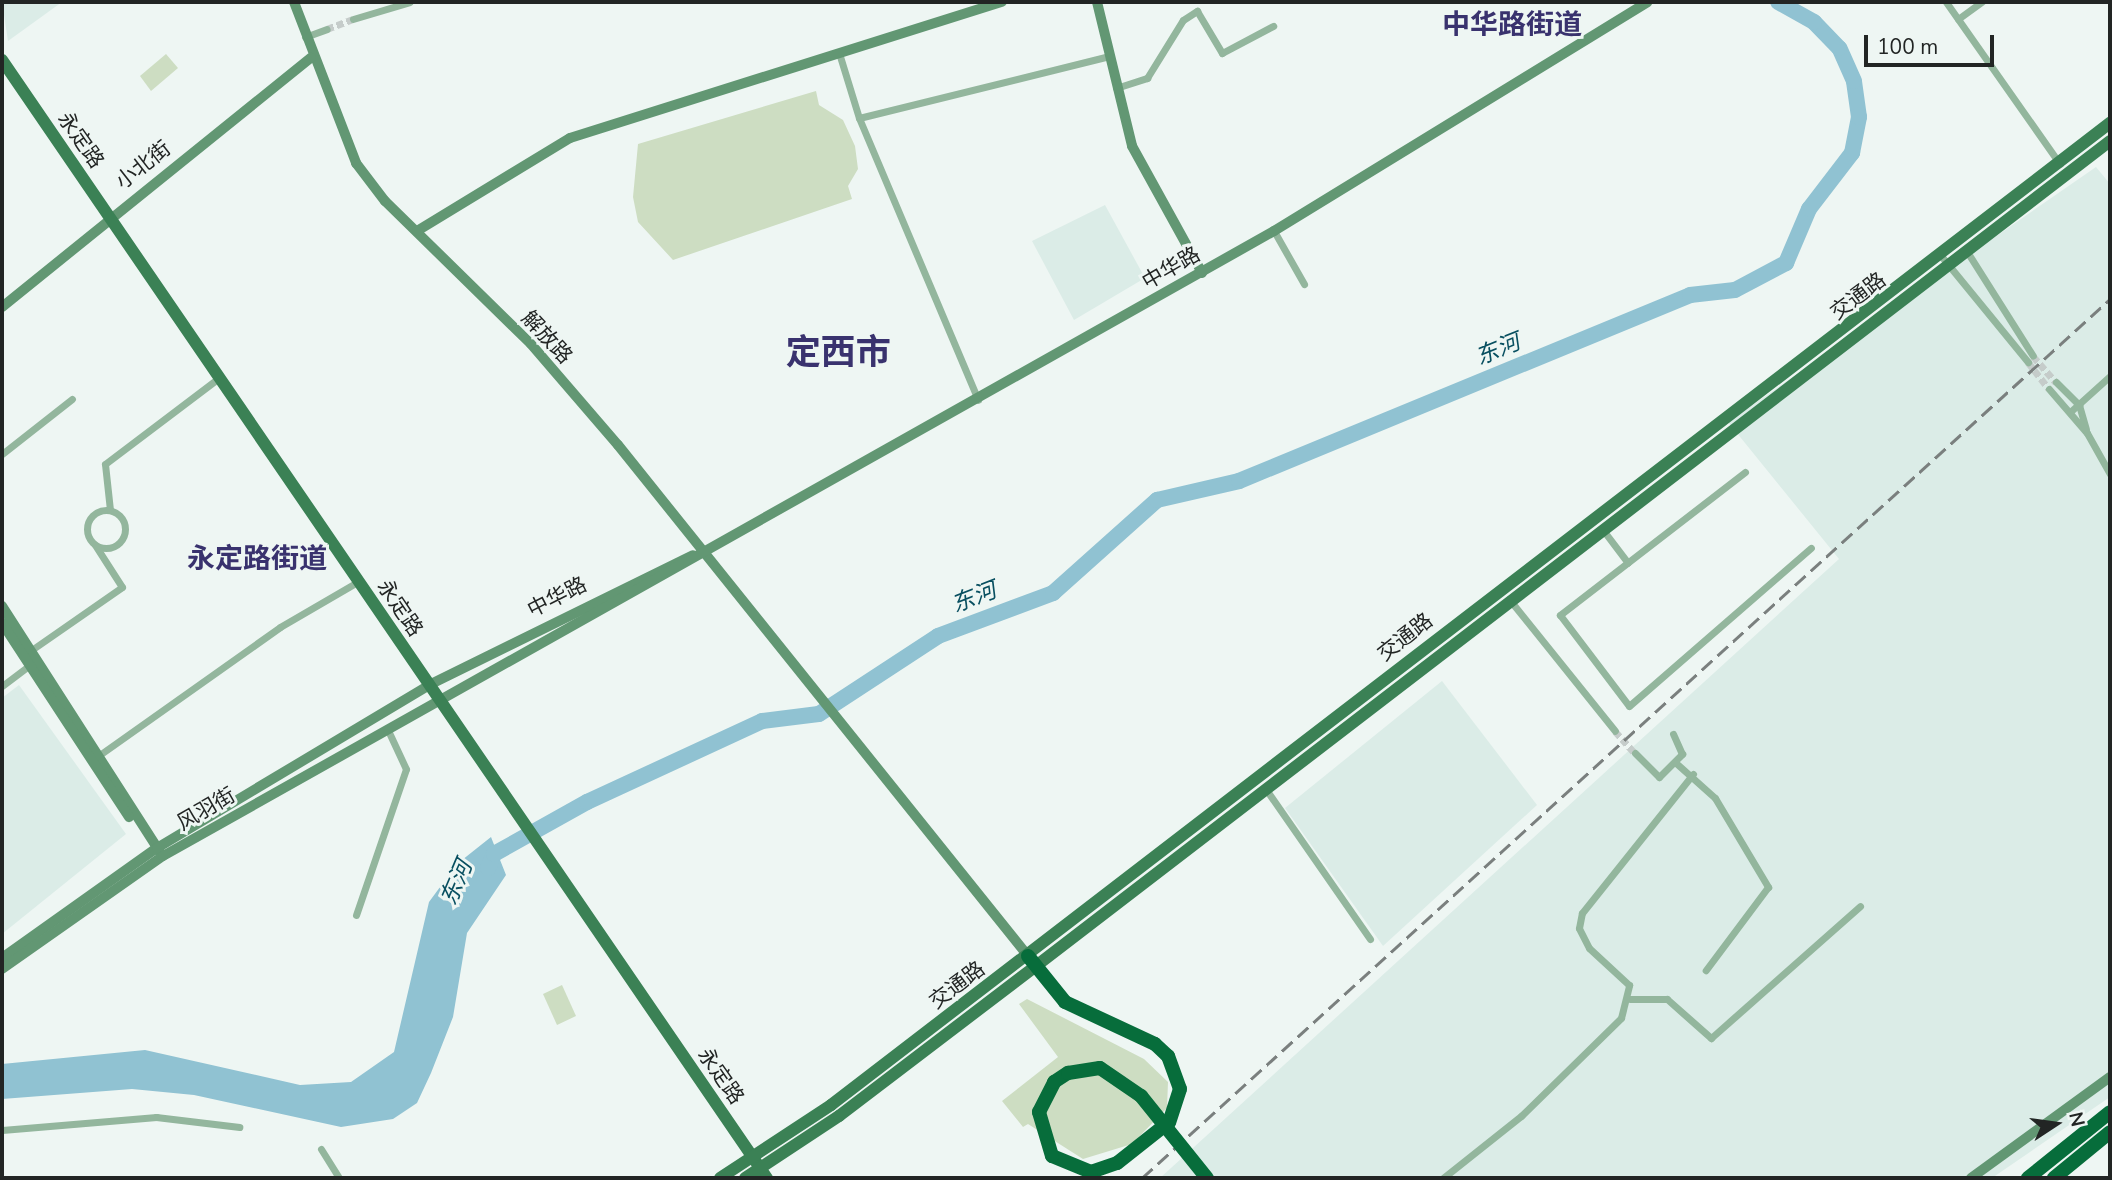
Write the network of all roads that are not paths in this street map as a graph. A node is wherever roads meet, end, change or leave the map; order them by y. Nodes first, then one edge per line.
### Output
1 (293, 2) edge
2 (410, 2) edge
3 (1002, 2) edge
4 (1097, 2) edge
5 (1647, 2) edge
6 (1946, 2) edge
7 (1982, 2) edge
8 (967, 7) edge
9 (354, 19) tunnel mouth
10 (1958, 19) junction
11 (1273, 26) dead end
12 (327, 29) tunnel mouth
13 (305, 37) junction
14 (839, 53) junction
15 (1109, 56) junction
16 (311, 58) junction
17 (2, 60) edge
18 (1116, 88) junction
19 (859, 118) junction
20 (2110, 123) edge
21 (2110, 141) edge
22 (2061, 165) junction
23 (109, 215) junction
24 (417, 231) junction
25 (1274, 232) junction
26 (1965, 248) junction
27 (1946, 262) junction
28 (1202, 273) junction
29 (1304, 284) dead end
30 (2, 307) edge
31 (2110, 376) edge
32 (220, 377) junction
33 (2056, 382) tunnel mouth
34 (2049, 388) tunnel mouth
35 (72, 399) dead end
36 (978, 400) junction
37 (2079, 405) junction
38 (2070, 412) junction
39 (2087, 433) junction
40 (2, 454) edge
41 (1745, 472) dead end
42 (2110, 474) edge
43 (110, 510) junction
44 (1602, 529) junction
45 (95, 545) junction
46 (1811, 548) dead end
47 (705, 551) junction
48 (1628, 563) junction
49 (359, 581) junction
50 (1508, 599) junction
51 (2, 606) edge
52 (2, 623) edge
53 (30, 651) junction
54 (29, 666) junction
55 (429, 685) junction
56 (2, 686) edge
57 (439, 700) junction
58 (386, 727) junction
59 (1615, 731) tunnel mouth
60 (1673, 734) dead end
61 (1635, 753) tunnel mouth
62 (98, 756) junction
63 (1677, 764) junction
64 (1693, 774) junction
65 (1265, 787) junction
66 (157, 854) junction
67 (1860, 906) dead end
68 (356, 915) dead end
69 (1370, 939) dead end
70 (2, 958) edge
71 (1032, 961) junction
72 (2, 969) edge
73 (1706, 970) dead end
74 (1630, 999) junction
75 (2110, 1077) edge
76 (2110, 1112) edge
77 (239, 1127) dead end
78 (2, 1130) edge
79 (2110, 1132) edge
80 (321, 1149) dead end
81 (760, 1168) edge
82 (2029, 1177) edge
83 (339, 1178) edge
84 (720, 1178) edge
85 (745, 1178) edge
86 (1207, 1178) edge
87 (1443, 1178) edge
88 (1971, 1178) edge
89 (2054, 1178) edge

1 - 13 street, 解放路
2 - 9 street
3 - 8 street
4 - 15 street
5 - 25 street, 中华路
6 - 10 street
7 - 10 street
8 - 14 street
10 - 22 street
11 - 18 street
12 - 13 street
13 - 16 street, 解放路
14 - 19 street
14 - 24 street
15 - 18 street
15 - 19 street
16 - 23 street, 小北街
16 - 24 street, 解放路
17 - 23 main road, 永定路
18 - 28 street
19 - 36 street
20 - 22 main road, 交通路
21 - 26 main road, 交通路
22 - 26 main road, 交通路
23 - 30 street, 小北街
23 - 32 main road, 永定路
24 - 47 street, 解放路
25 - 28 street, 中华路
25 - 29 street
26 - 27 main road, 交通路
26 - 27 street
27 - 44 main road, 交通路
27 - 71 main road, 交通路
28 - 36 street, 中华路
31 - 37 street
32 - 43 street
32 - 49 main road, 永定路
33 - 37 street
34 - 38 street
35 - 40 street
36 - 47 street, 中华路
37 - 38 street
37 - 39 street
38 - 39 street
39 - 42 street
41 - 48 street
43 - 45 street
43 - 45 street
44 - 48 street
44 - 50 main road, 交通路
45 - 53 street
46 - 48 street
47 - 55 street, 中华路
47 - 57 street, 中华路
47 - 71 street, 解放路
49 - 55 main road, 永定路
49 - 62 street
50 - 59 street
50 - 65 main road, 交通路
51 - 53 street
52 - 54 street
53 - 62 street
54 - 56 street
54 - 66 street
55 - 57 main road, 永定路
55 - 66 street, 风羽街
57 - 58 street, 风羽街
57 - 81 main road, 永定路
58 - 66 street, 风羽街
58 - 68 street
60 - 63 street
61 - 63 street
62 - 66 street
63 - 64 street
64 - 73 street
64 - 74 street
65 - 69 street
65 - 71 main road, 交通路
66 - 70 street, 风羽街
66 - 72 street, 风羽街
67 - 74 street
71 - 81 main road, 交通路
71 - 86 highway, bridge
74 - 87 street
75 - 88 street
76 - 82 highway
77 - 78 street
79 - 89 highway
80 - 83 street
81 - 84 main road, 交通路
81 - 85 main road, 交通路

